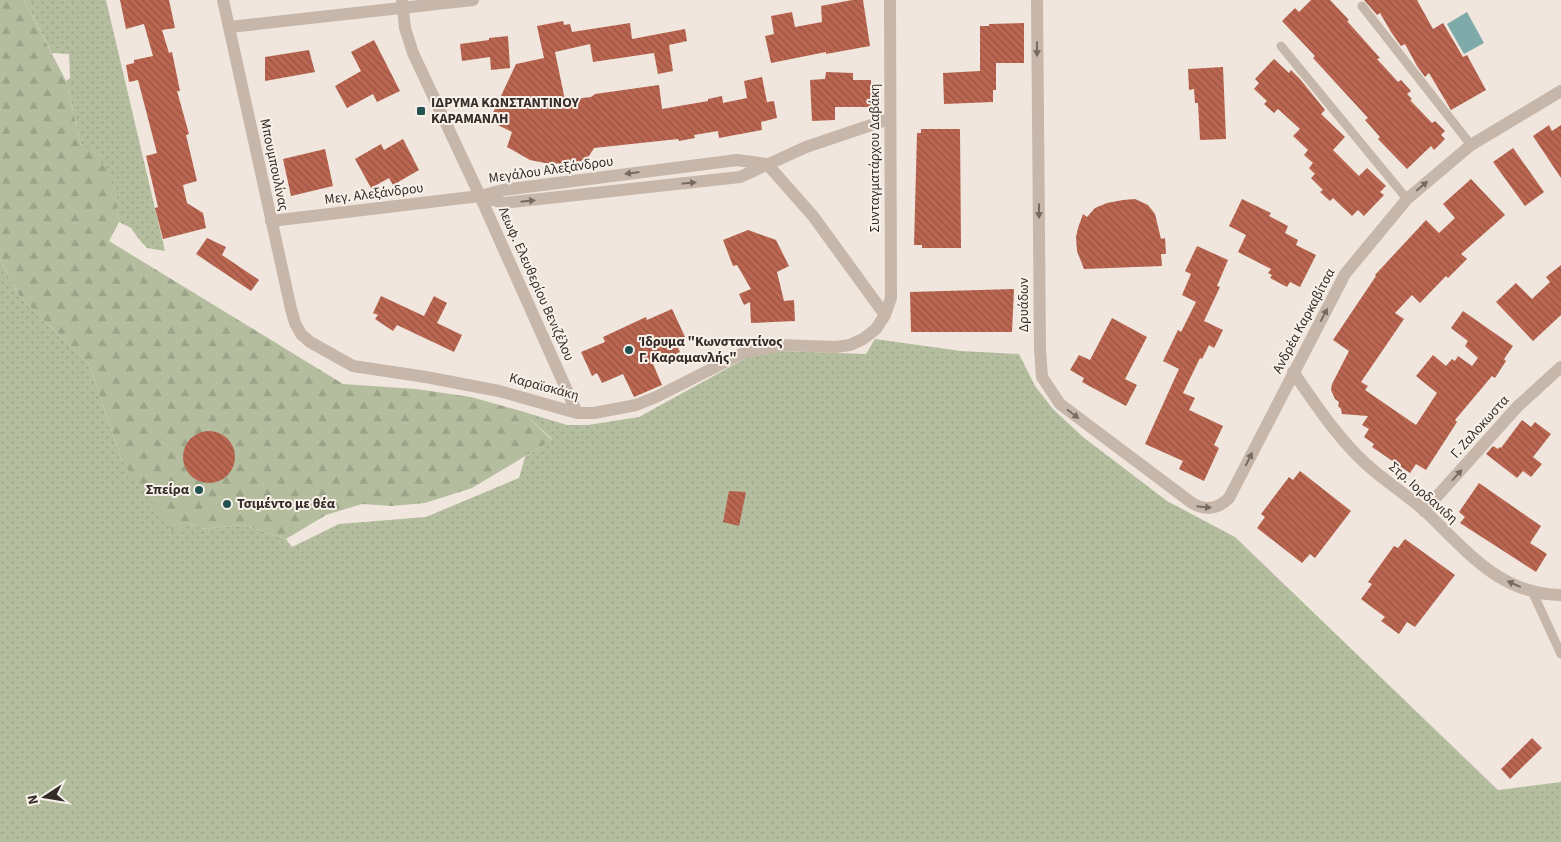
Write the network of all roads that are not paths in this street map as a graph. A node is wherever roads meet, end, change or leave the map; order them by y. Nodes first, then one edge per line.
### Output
1 (224, 0) edge
2 (473, 0) edge
3 (890, 0) edge
4 (1037, 0) edge
5 (402, 4) edge
6 (1362, 6) dead end
7 (230, 27) junction
8 (1281, 46) dead end
9 (1561, 91) edge
10 (889, 119) junction
11 (1471, 145) junction
12 (767, 164) junction
13 (480, 196) junction
14 (1407, 199) junction
15 (271, 221) junction
16 (885, 315) junction
17 (301, 334) joint
18 (1561, 366) edge
19 (1293, 372) junction
20 (577, 413) junction
21 (1225, 501) joint
22 (1424, 511) junction
23 (1532, 591) junction
24 (1561, 595) edge
25 (1561, 654) edge

1 - 7 street, Μπουμπουλίνας
2 - 5 street
3 - 10 street, Συνταγματάρχου Δαβάκη
4 -> 21 street, Δρυάδων
5 - 7 street
5 - 13 street, Λεωφ. Ελευθερίου Βενιζέλου
6 - 11 lane
7 - 15 street, Μπουμπουλίνας
8 - 14 lane
9 - 11 street, Ανδρέα Καρκαβίτσα
10 - 12 street
10 - 16 street, Συνταγματάρχου Δαβάκη
14 -> 11 street, Ανδρέα Καρκαβίτσα
12 - 13 street, Μεγάλου Αλεξάνδρου
12 - 16 street
13 - 15 street, Μεγ. Αλεξάνδρου
13 - 20 street, Λεωφ. Ελευθερίου Βενιζέλου
19 -> 14 street, Ανδρέα Καρκαβίτσα
15 - 17 street, Μπουμπουλίνας
16 - 20 street, Καραϊσκάκη
17 - 20 street, Καραϊσκάκη
22 -> 18 street, Γ. Ζαλοκωστα
21 -> 19 street, Ανδρέα Καρκαβίτσα
19 - 22 street, Στρ. Ιορδανιδη
23 -> 22 street, Στρ. Ιορδανιδη
23 - 24 street, Στρ. Ιορδανιδη
23 - 25 lane

